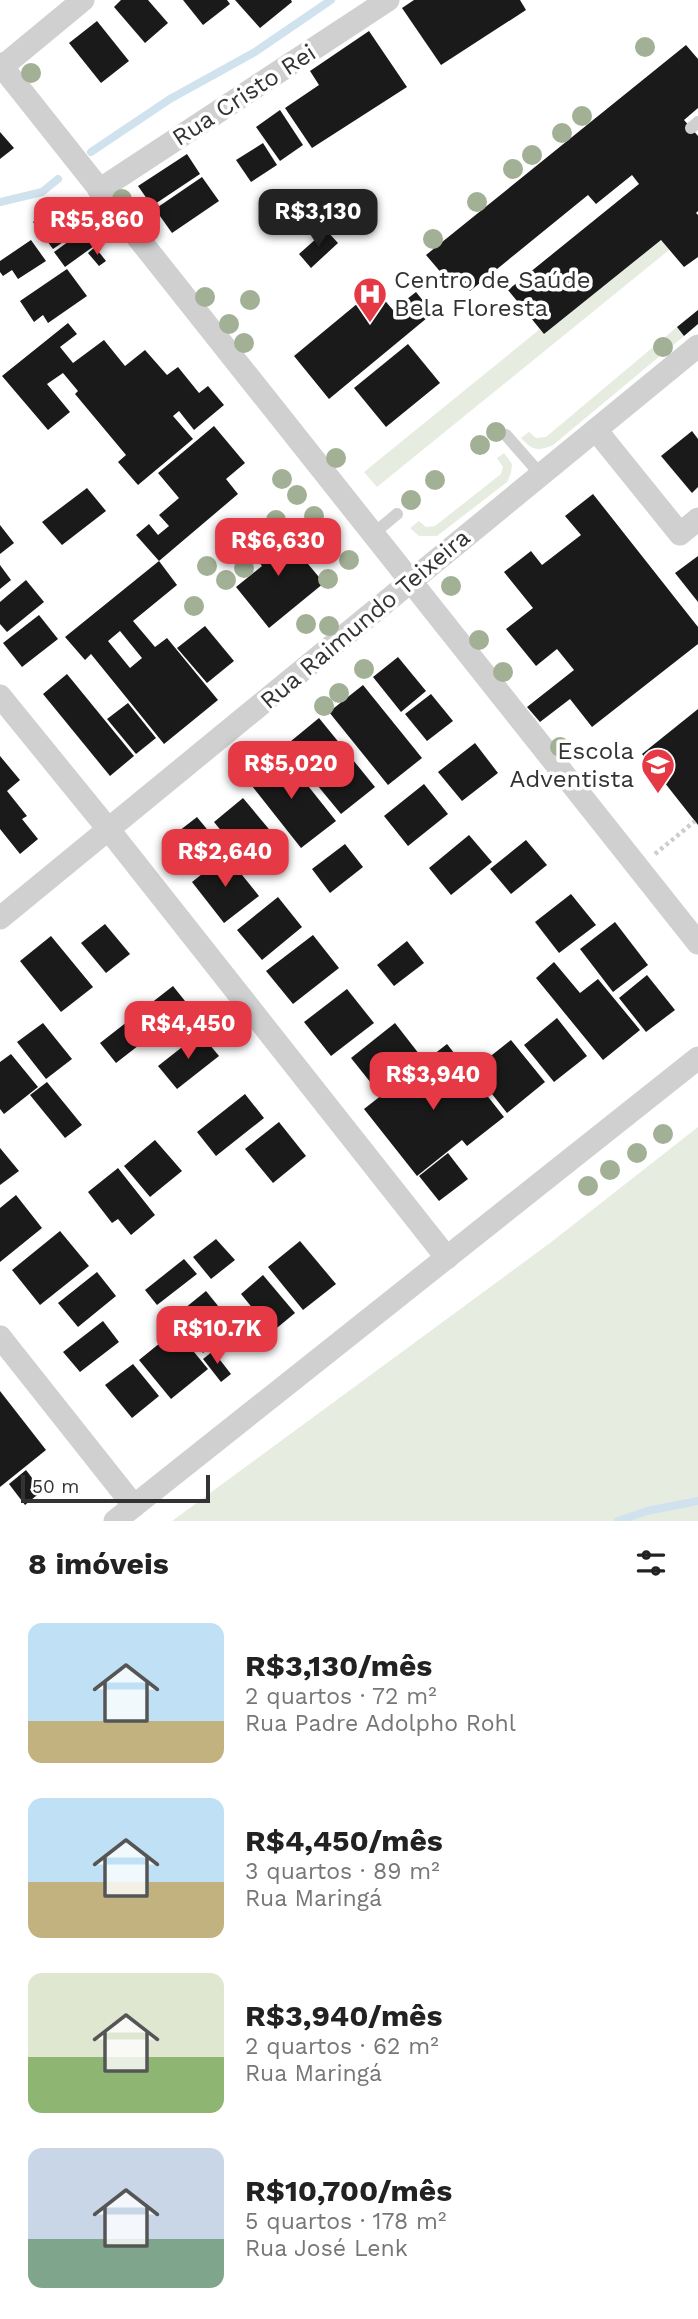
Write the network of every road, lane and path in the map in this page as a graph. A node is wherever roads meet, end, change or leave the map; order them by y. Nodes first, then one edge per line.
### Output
1 (83, 0) edge
2 (388, 0) edge
3 (1, 66) edge
4 (99, 190) junction
5 (698, 346) edge
6 (596, 430) junction
7 (506, 435) dead end
8 (541, 475) junction
9 (397, 513) dead end
10 (698, 519) edge
11 (373, 534) junction
12 (411, 581) junction
13 (0, 696) edge
14 (695, 821) dead end
15 (109, 830) junction
16 (638, 868) junction
17 (0, 918) edge
18 (698, 943) edge
19 (698, 1058) edge
20 (447, 1258) junction
21 (0, 1337) edge
22 (134, 1506) junction
23 (115, 1521) edge

1 - 3 street
2 - 4 street, Rua Cristo Rei
3 - 4 street
4 - 11 street
5 - 6 street, Rua Raimundo Teixeira
6 - 8 street, Rua Raimundo Teixeira
6 - 10 street
7 - 8 lane
8 - 12 street, Rua Raimundo Teixeira
9 - 11 lane
11 - 12 street
12 - 15 street, Rua Raimundo Teixeira
12 - 16 street
13 - 15 street
14 - 16 path
15 - 17 street, Rua Raimundo Teixeira
15 - 20 street
16 - 18 street
19 - 20 street
20 - 22 street
21 - 22 street
22 - 23 street

